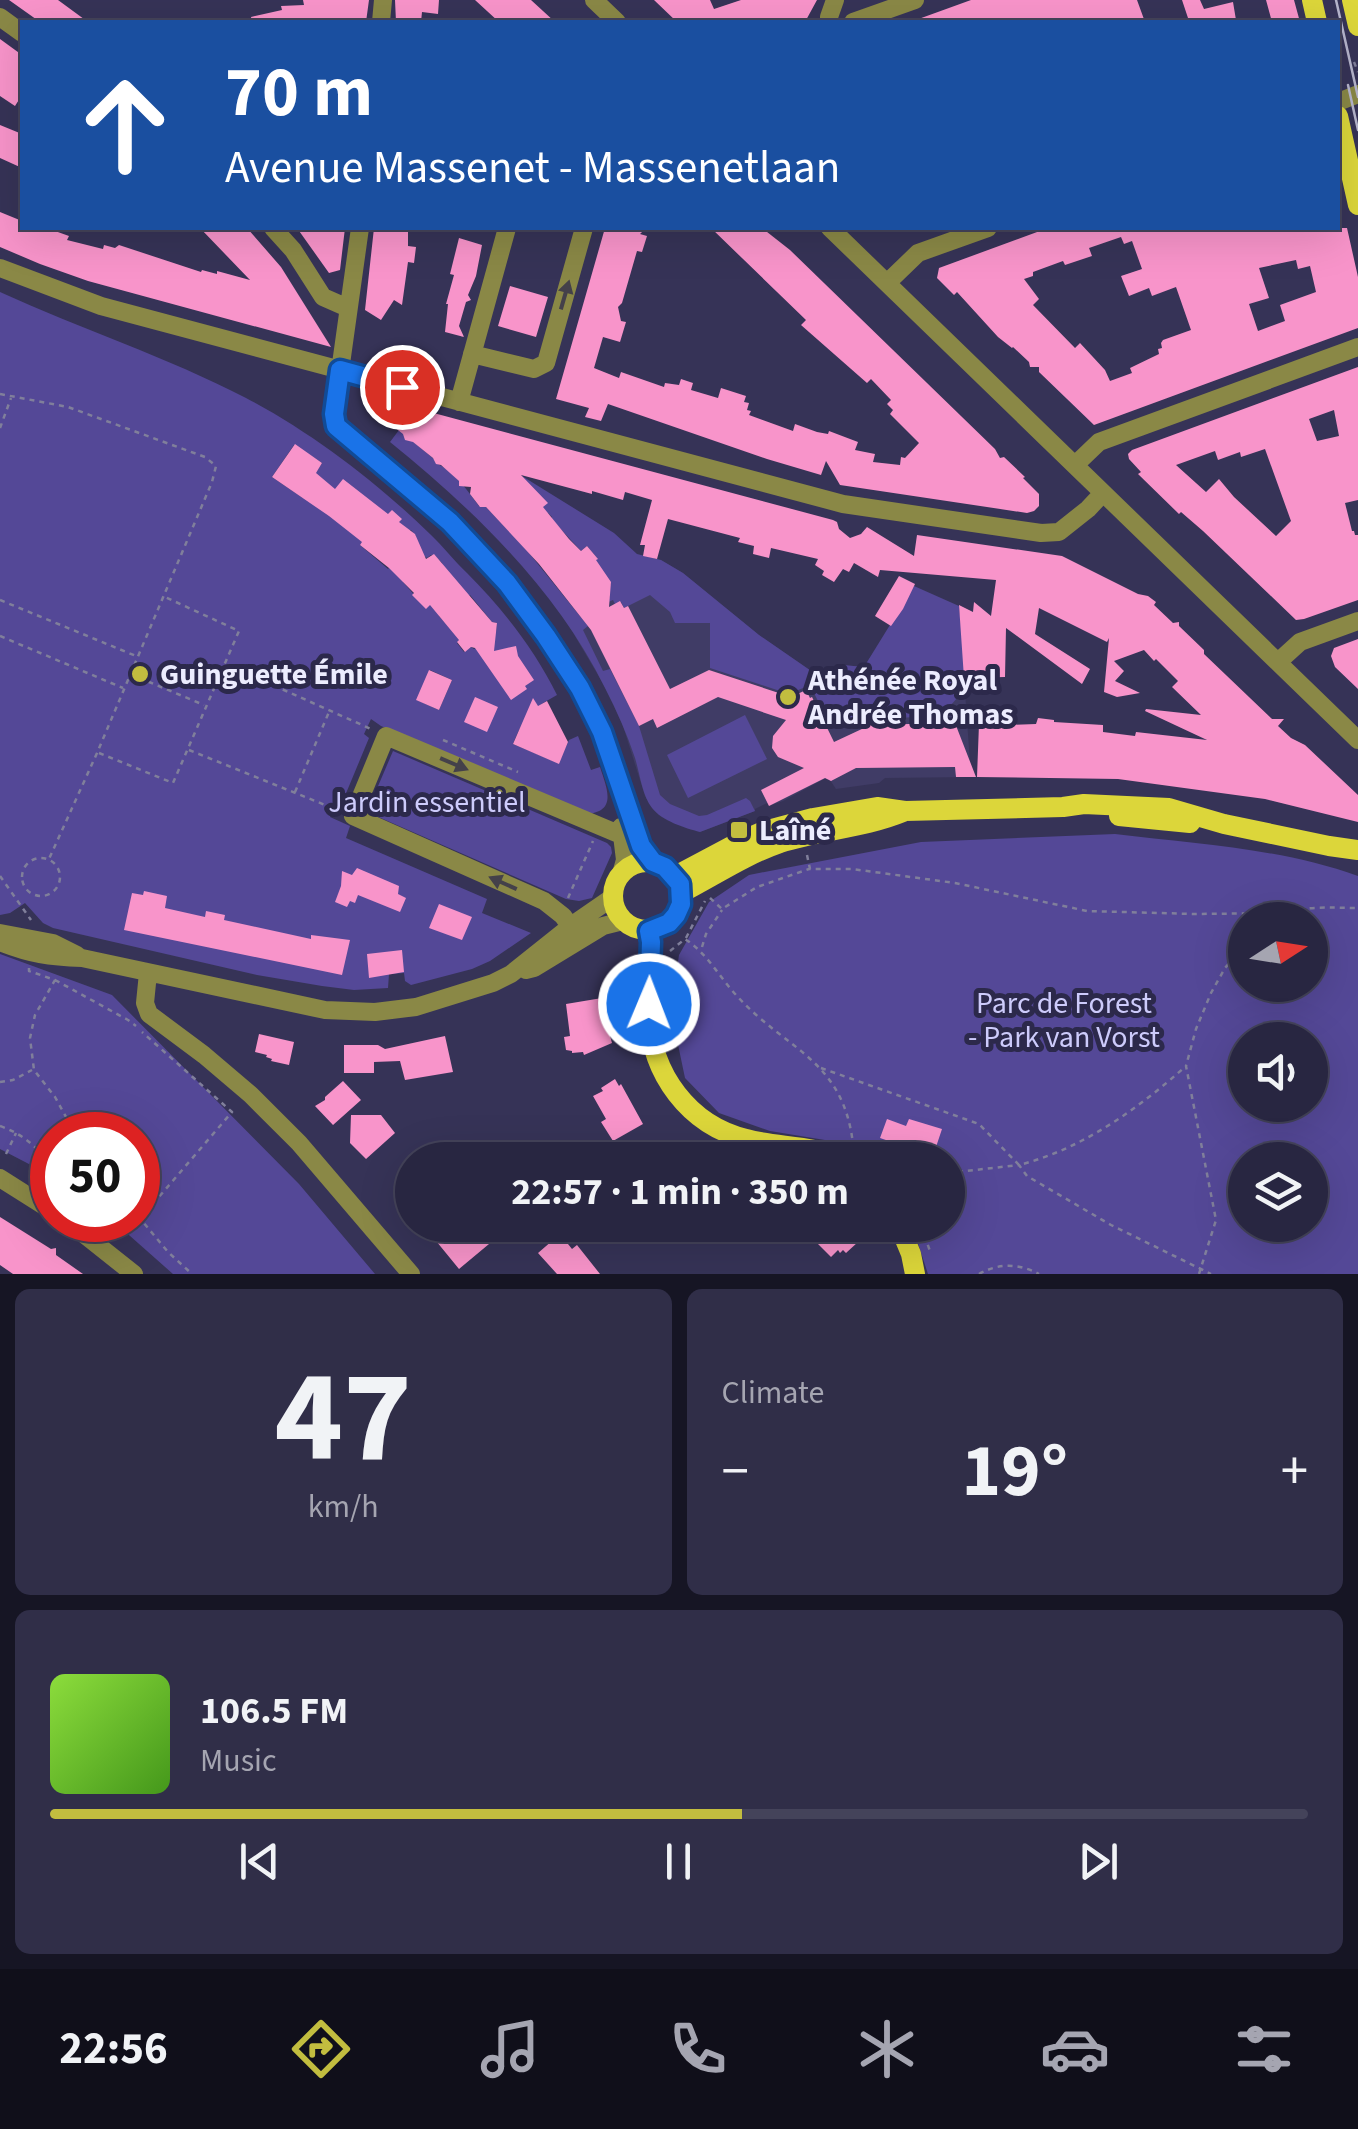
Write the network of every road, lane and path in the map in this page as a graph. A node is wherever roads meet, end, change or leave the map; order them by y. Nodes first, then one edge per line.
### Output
1 (594, 0) edge
2 (915, 0) edge
3 (1352, 0) edge
4 (615, 20) edge
5 (859, 20) edge
6 (1358, 26) edge
7 (1354, 62) dead end
8 (1358, 72) edge
9 (1340, 125) edge
10 (1358, 204) edge
11 (275, 230) edge
12 (360, 230) edge
13 (505, 230) edge
14 (583, 230) edge
15 (832, 230) edge
16 (982, 230) edge
17 (0, 268) edge
18 (888, 282) junction
19 (348, 308) junction
20 (1358, 347) edge
21 (472, 354) junction
22 (340, 370) junction
23 (0, 394) edge
24 (12, 396) junction
25 (459, 402) junction
26 (0, 428) edge
27 (1075, 465) junction
28 (1103, 492) junction
29 (163, 596) junction
30 (0, 600) edge
31 (1358, 621) edge
32 (0, 636) edge
33 (137, 656) junction
34 (1278, 662) junction
35 (225, 664) junction
36 (130, 674) junction
37 (124, 688) junction
38 (206, 706) junction
39 (330, 710) junction
40 (386, 736) junction
41 (1358, 740) edge
42 (188, 749) junction
43 (97, 753) junction
44 (616, 776) junction
45 (294, 792) junction
46 (353, 816) junction
47 (596, 835) dead end
48 (621, 835) junction
49 (1329, 846) junction
50 (1358, 850) edge
51 (807, 852) dead end
52 (49, 859) junction
53 (653, 862) junction
54 (1358, 866) edge
55 (810, 869) junction
56 (622, 874) junction
57 (0, 876) edge
58 (678, 884) junction
59 (705, 890) dead end
60 (708, 896) junction
61 (613, 897) junction
62 (566, 902) dead end
63 (1328, 908) edge
64 (1358, 908) edge
65 (722, 909) junction
66 (1228, 914) edge
67 (623, 920) junction
68 (34, 925) dead end
69 (649, 931) junction
70 (0, 933) edge
71 (575, 933) junction
72 (685, 940) junction
73 (0, 942) edge
74 (701, 950) junction
75 (664, 954) dead end
76 (82, 958) junction
77 (28, 959) dead end
78 (1228, 965) edge
79 (148, 973) junction
80 (55, 980) junction
81 (1186, 1066) junction
82 (822, 1068) junction
83 (34, 1070) junction
84 (0, 1082) edge
85 (64, 1112) edge
86 (0, 1126) edge
87 (16, 1132) junction
88 (30, 1141) edge
89 (756, 1142) edge
90 (847, 1142) edge
91 (6, 1154) dead end
92 (1019, 1165) junction
93 (965, 1171) edge
94 (0, 1178) edge
95 (160, 1194) edge
96 (30, 1197) edge
97 (94, 1242) edge
98 (159, 1242) edge
99 (906, 1242) edge
100 (1200, 1272) edge
101 (134, 1274) edge
102 (192, 1274) edge
103 (410, 1274) edge
104 (914, 1274) edge
105 (979, 1274) edge
106 (1038, 1274) edge
107 (1210, 1274) edge

1 - 4 street
2 - 5 street
3 - 6 main road
7 - 8 path
9 - 10 main road
11 - 19 street
12 - 19 street
13 - 21 street
21 -> 14 street
15 - 18 street
16 - 18 street
17 - 22 street
18 - 27 street
19 - 22 street
20 - 27 street
21 - 25 street
22 - 25 street
22 - 44 street
23 - 24 path
24 - 26 path
24 - 29 path
25 - 28 street
27 - 28 street
28 - 34 street
29 - 33 path
29 - 35 path
30 - 33 path
31 - 34 street
32 - 37 path
33 - 36 path
34 - 41 street
35 - 38 path
35 - 39 path
36 - 37 path
36 - 38 path
37 - 43 path
38 - 42 path
39 - 40 path
39 - 45 path
40 - 46 street
40 -> 48 street
42 - 43 path
42 - 45 path
43 - 52 path
44 - 48 street
44 - 53 street
45 - 46 path
71 -> 46 street
47 - 62 path
48 - 56 street
49 - 50 main road
49 - 54 main road
49 - 58 main road
51 - 55 path
52 - 52 path
53 - 56 main road
53 - 58 main road
55 - 65 path
55 - 66 path
56 - 61 main road
57 - 68 path
58 - 69 main road
59 - 60 path
60 - 65 path
60 - 72 path
61 - 67 main road
61 - 71 street
63 - 64 path
65 - 74 path
67 - 69 main road
67 - 71 street
69 - 89 main road
70 - 76 street
71 - 79 street
72 - 74 path
72 - 75 path
73 - 76 street
74 - 82 path
76 - 79 street
77 - 80 path
78 - 81 path
79 - 103 street
80 - 83 path
80 - 95 path
81 - 92 path
81 - 100 path
82 - 90 path
82 - 92 path
83 - 84 path
83 - 85 path
86 - 87 path
87 - 88 path
87 - 91 path
92 - 93 path
92 - 100 path
94 - 96 street
97 - 101 street
98 - 102 path
99 - 104 main road
100 - 107 path
105 - 106 path

